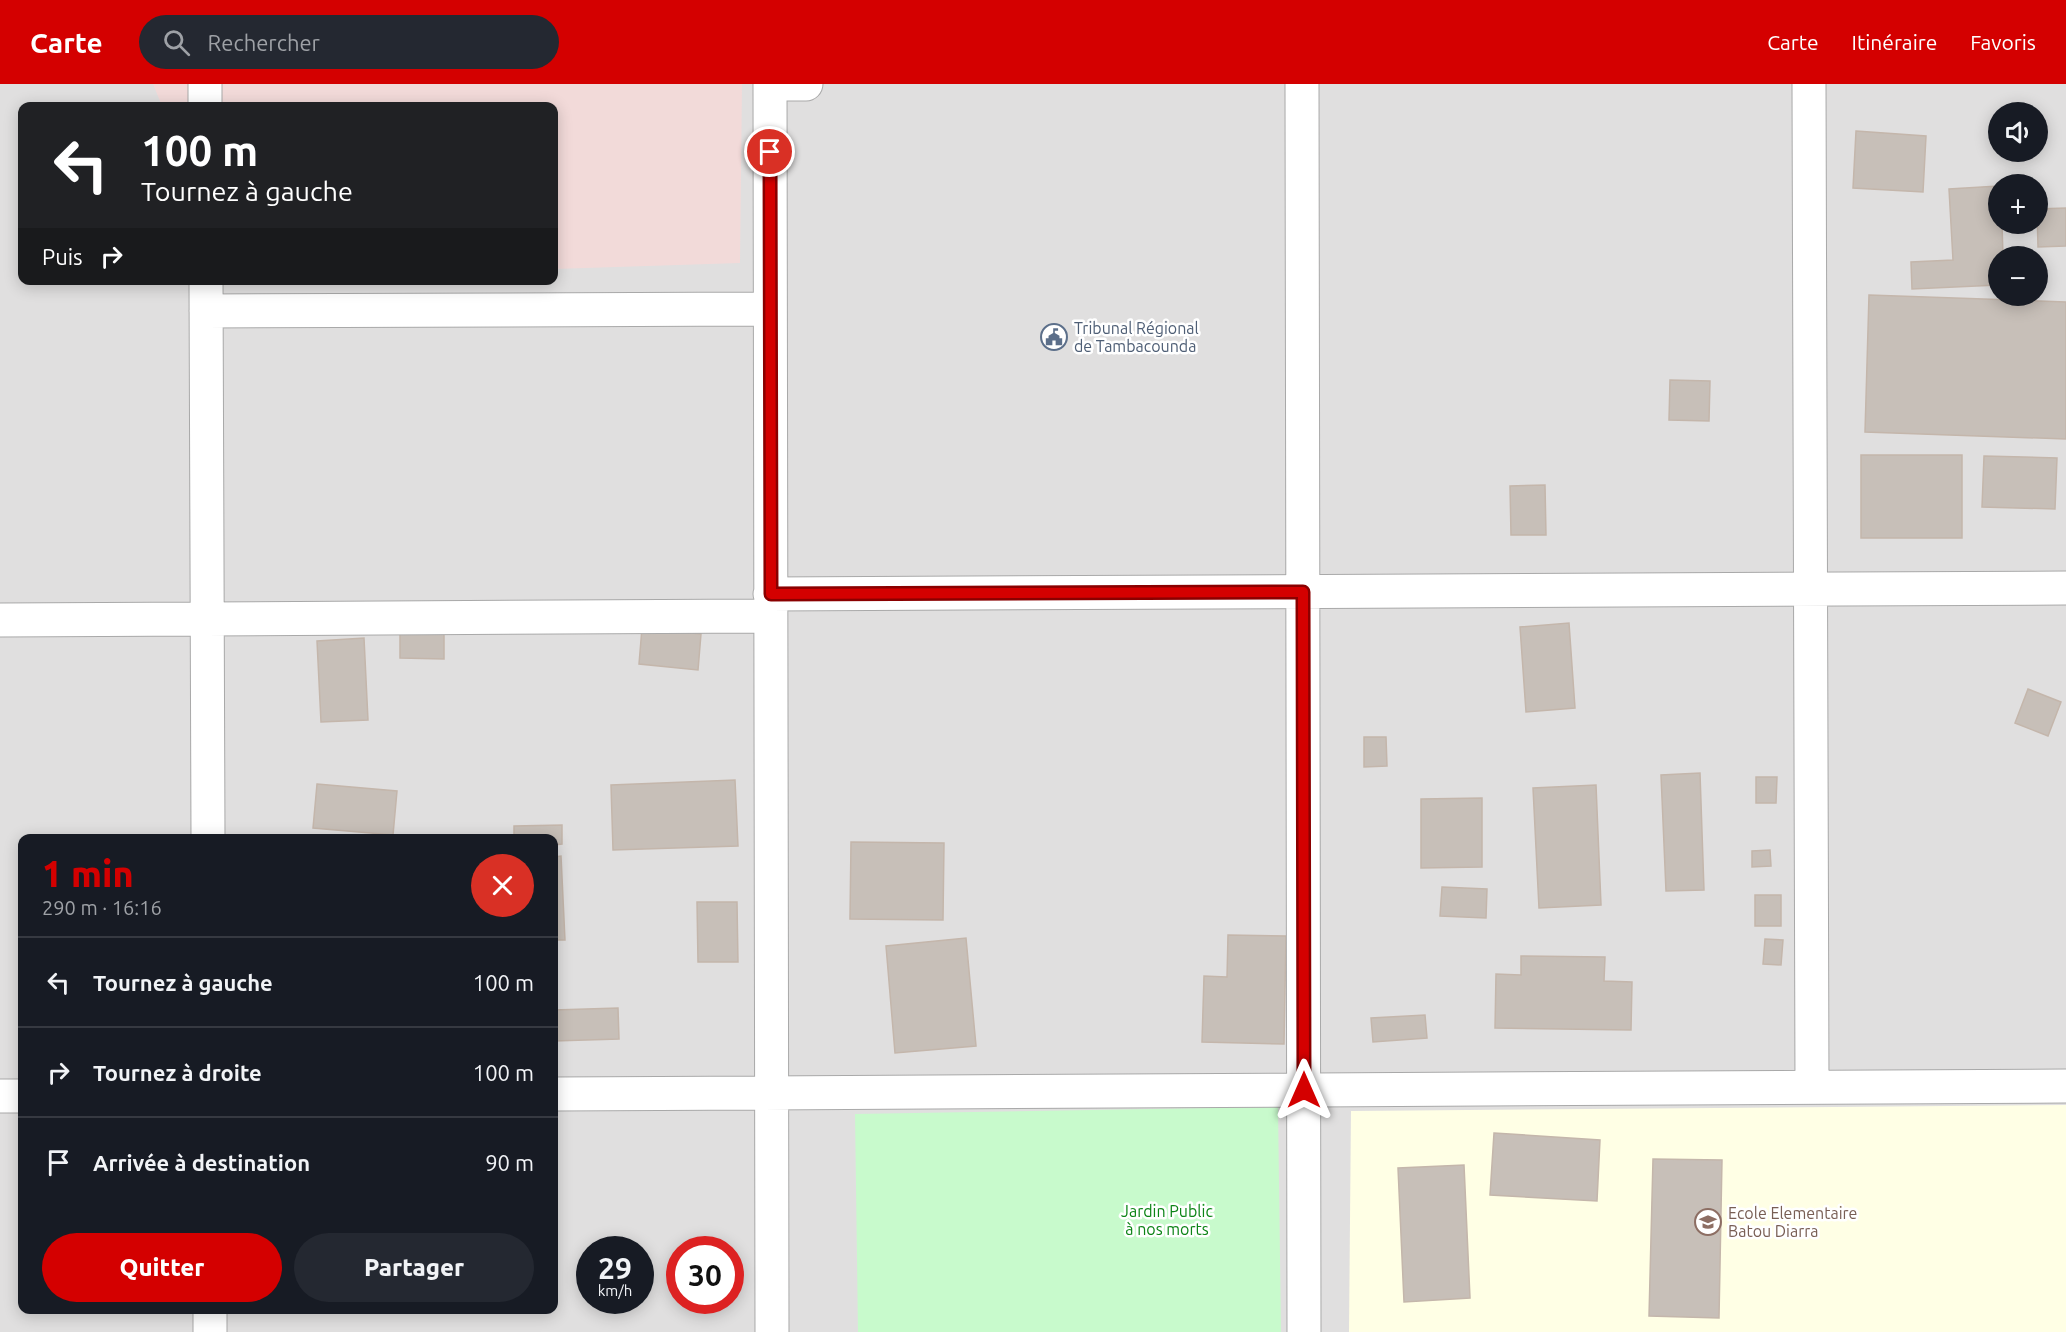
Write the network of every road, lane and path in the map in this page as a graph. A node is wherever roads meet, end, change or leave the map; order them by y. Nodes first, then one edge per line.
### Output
1 (205, 84) edge
2 (770, 84) edge
3 (806, 84) edge
4 (1302, 84) edge
5 (1809, 84) edge
6 (205, 102) edge
7 (206, 296) edge
8 (770, 309) junction
9 (2066, 588) edge
10 (1811, 589) junction
11 (1303, 592) junction
12 (770, 605) junction
13 (207, 619) junction
14 (0, 620) edge
15 (208, 834) edge
16 (2066, 1086) edge
17 (1812, 1087) junction
18 (1304, 1090) junction
19 (771, 1093) junction
20 (558, 1094) edge
21 (0, 1096) edge
22 (18, 1096) edge
23 (210, 1314) edge
24 (210, 1332) edge
25 (772, 1332) edge
26 (1304, 1332) edge

1 - 6 street
2 - 3 street
2 - 8 street
4 - 11 street
5 - 10 street
7 - 8 street
7 - 13 street
8 - 12 street
9 - 10 street
10 - 11 street
10 - 17 street
11 - 12 street
11 - 18 street
12 - 13 street
12 - 19 street
13 - 14 street
13 - 15 street
16 - 17 street
17 - 18 street
18 - 19 street
18 - 26 street
19 - 20 street
19 - 25 street
21 - 22 street
23 - 24 street

